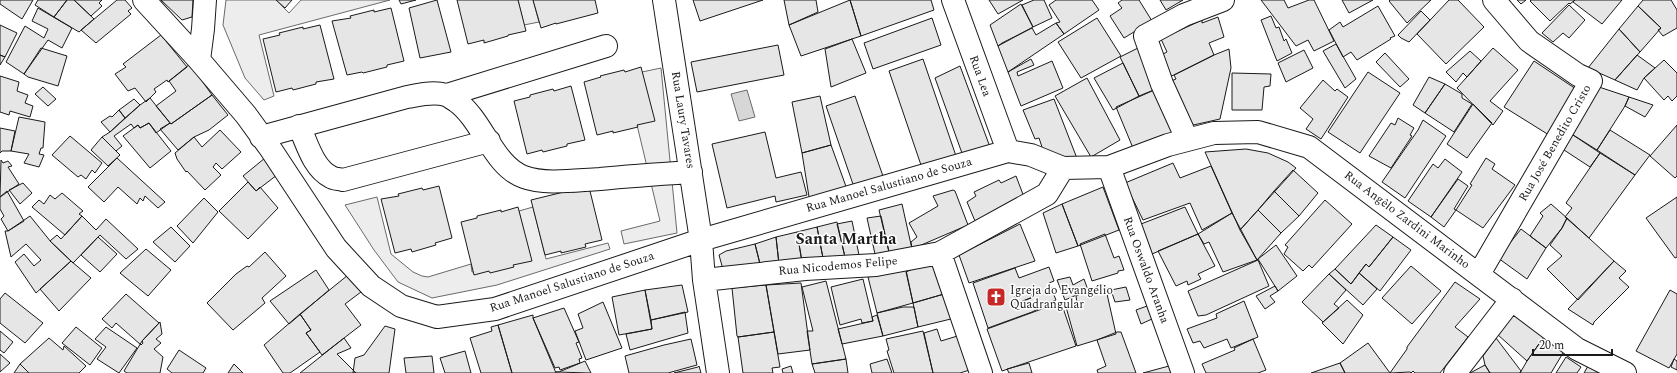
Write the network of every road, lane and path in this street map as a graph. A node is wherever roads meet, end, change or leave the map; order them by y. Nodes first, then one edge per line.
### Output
1 (144, 0) edge
2 (205, 0) edge
3 (664, 0) edge
4 (953, 0) edge
5 (1223, 0) edge
6 (1494, 0) edge
7 (606, 46) dead end
8 (198, 60) junction
9 (447, 95) junction
10 (300, 126) junction
11 (261, 137) junction
12 (489, 141) junction
13 (1178, 142) junction
14 (1008, 151) junction
15 (1109, 167) junction
16 (1063, 168) junction
17 (690, 172) junction
18 (701, 240) junction
19 (940, 253) junction
20 (1479, 274) junction
21 (704, 280) junction
22 (1512, 299) junction
23 (718, 373) edge
24 (981, 373) edge
25 (1183, 373) edge
26 (1455, 373) edge
27 (1625, 373) edge

1 - 8 street, Rua Manoel Salustiano de Souza
2 - 8 street
3 - 17 street, Rua Laury Tavares
4 - 14 street, Rua Lea
5 - 13 street
6 - 20 street, Rua José Benedito Cristo
7 - 9 street
8 - 11 street, Rua Manoel Salustiano de Souza
9 - 10 street
9 - 12 street
10 - 11 street
10 - 12 street
11 - 18 street, Rua Manoel Salustiano de Souza
12 - 17 street
13 - 15 street, Rua Angêlo Zardini Marinho
13 - 20 street, Rua Angêlo Zardini Marinho
14 - 16 street
14 - 18 street, Rua Manoel Salustiano de Souza
15 - 16 street
15 - 25 street, Rua Oswaldo Aranha
16 - 19 street, Rua Nicodemos Felipe
17 - 18 street, Rua Laury Tavares
18 - 21 street, Rua Laury Tavares
19 - 21 street, Rua Nicodemos Felipe
19 - 24 street
20 - 22 street, Rua Angêlo Zardini Marinho
21 - 23 street, Rua Laury Tavares
22 - 26 street
22 - 27 street, Rua Angêlo Zardini Marinho

